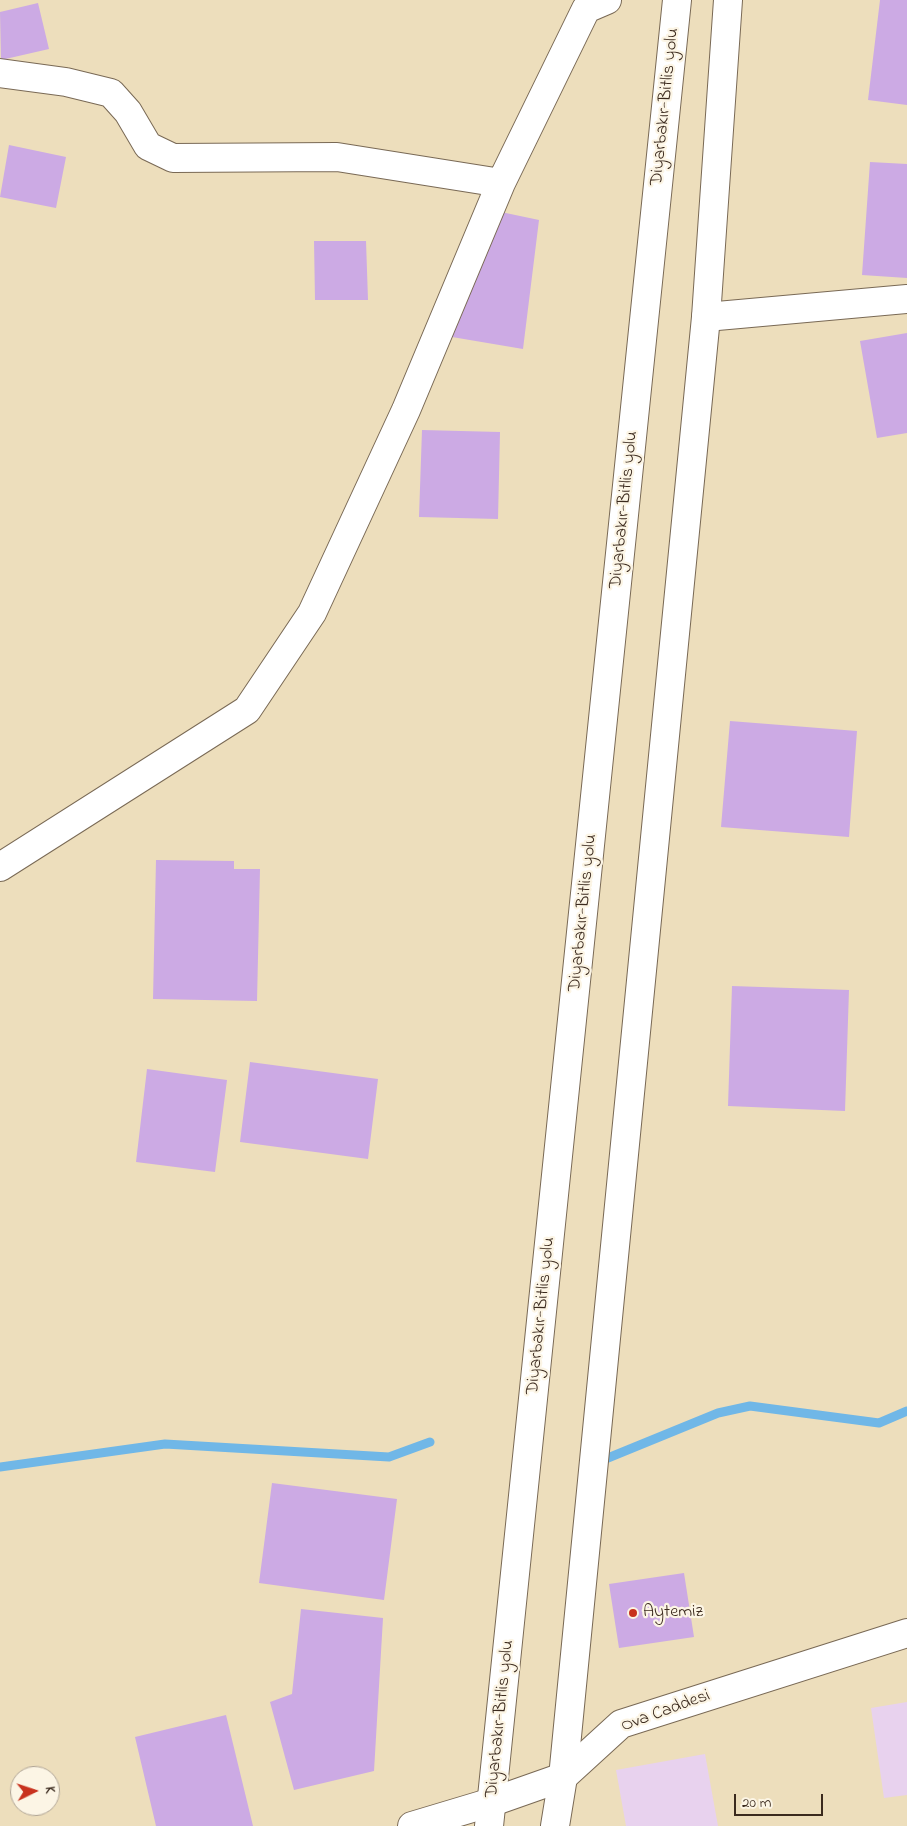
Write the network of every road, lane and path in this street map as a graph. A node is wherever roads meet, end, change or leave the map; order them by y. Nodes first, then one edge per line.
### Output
1 (607, 0) edge
2 (677, 0) edge
3 (728, 0) edge
4 (0, 73) edge
5 (501, 183) junction
6 (907, 299) edge
7 (706, 317) junction
8 (0, 867) edge
9 (907, 1634) edge
10 (562, 1777) junction
11 (491, 1814) edge
12 (412, 1826) edge
13 (555, 1826) edge

1 - 5 main road
2 - 11 main road, Diyarbakır-Bitlis yolu
3 - 7 main road
4 - 5 main road
5 - 8 main road
6 - 7 main road
7 - 10 main road
9 - 10 main road, Ova Caddesi
10 - 11 main road, Ova Caddesi
10 - 13 main road
11 - 12 main road, Ova Caddesi

